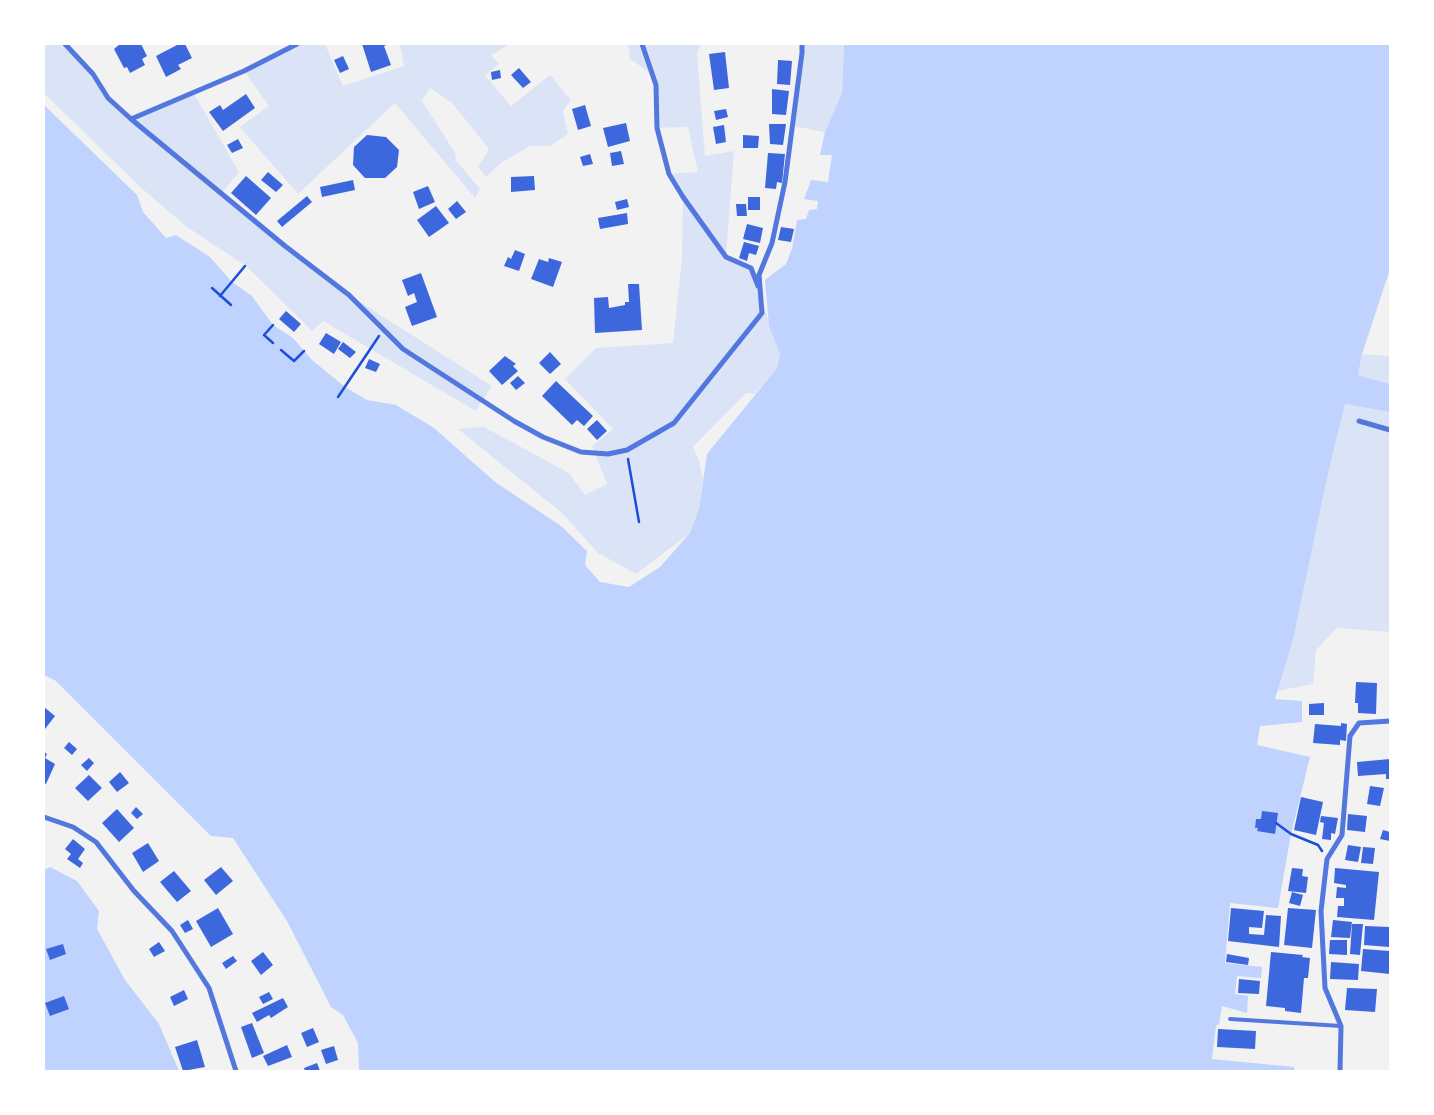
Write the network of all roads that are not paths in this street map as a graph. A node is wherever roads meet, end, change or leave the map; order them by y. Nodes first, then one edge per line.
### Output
1 (65, 44) edge
2 (298, 44) edge
3 (642, 44) edge
4 (802, 44) edge
5 (130, 119) junction
6 (761, 294) junction
7 (1359, 421) dead end
8 (1390, 430) edge
9 (1390, 721) edge
10 (44, 816) edge
11 (1230, 1019) dead end
12 (1340, 1026) junction
13 (236, 1071) edge
14 (1340, 1071) edge

1 - 5 street
2 - 5 street
3 - 6 street
4 - 6 street
5 - 6 street
7 - 8 street
9 - 12 street
10 - 13 street
11 - 12 lane
12 - 14 street

